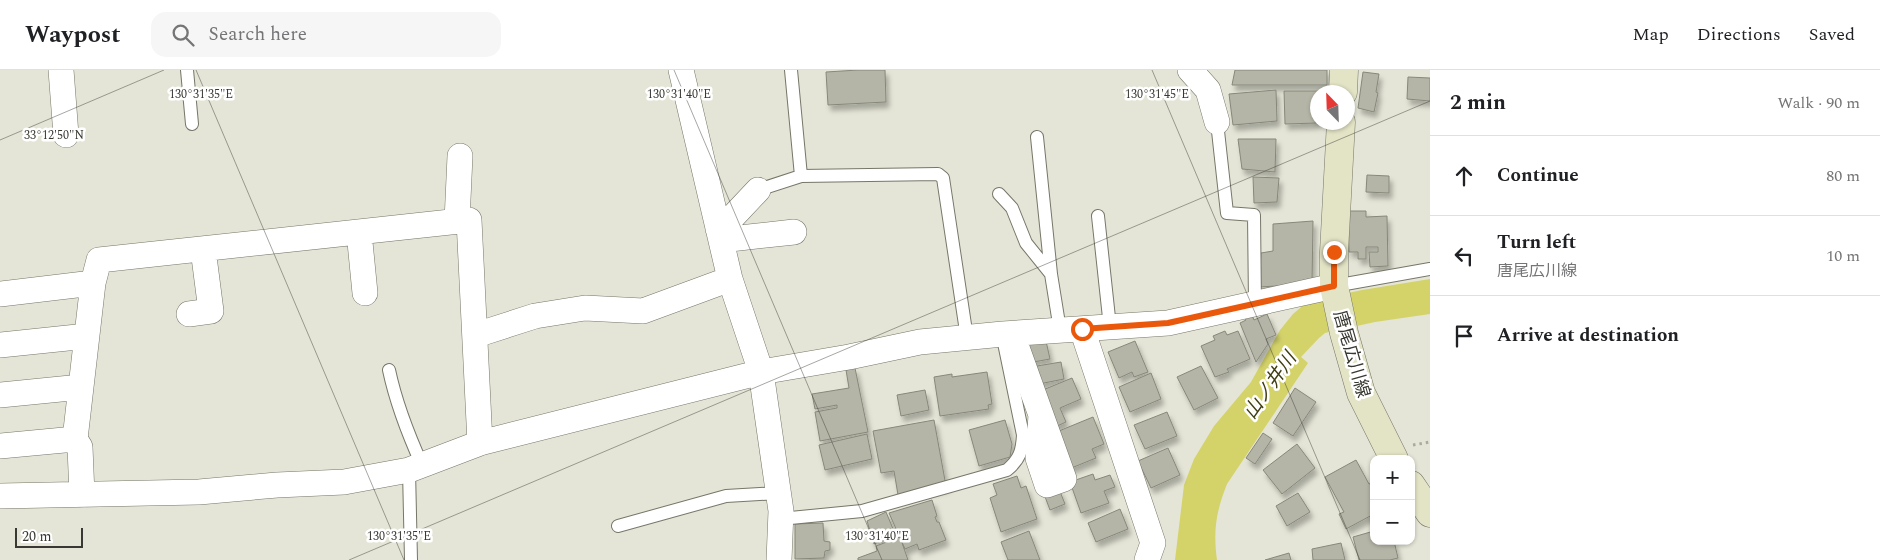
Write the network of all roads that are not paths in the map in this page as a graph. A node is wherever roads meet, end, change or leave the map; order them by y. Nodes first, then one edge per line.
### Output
1 (61, 70) edge
2 (187, 70) edge
3 (680, 70) edge
4 (791, 70) edge
5 (1190, 70) edge
6 (1344, 70) edge
7 (1343, 85) edge
8 (1217, 122) joint
9 (192, 124) dead end
10 (1341, 130) edge
11 (66, 135) dead end
12 (1037, 137) dead end
13 (460, 156) dead end
14 (801, 176) junction
15 (758, 190) joint
16 (998, 194) dead end
17 (1098, 216) dead end
18 (457, 221) junction
19 (359, 232) junction
20 (794, 232) dead end
21 (719, 234) junction
22 (203, 249) junction
23 (1430, 269) edge
24 (1051, 274) junction
25 (730, 279) junction
26 (93, 283) junction
27 (1334, 288) junction
28 (365, 293) dead end
29 (0, 294) edge
30 (1255, 304) junction
31 (190, 314) dead end
32 (1110, 327) junction
33 (1071, 330) junction
34 (1007, 334) junction
35 (476, 335) junction
36 (87, 336) junction
37 (967, 338) junction
38 (0, 345) edge
39 (389, 370) dead end
40 (761, 372) junction
41 (81, 387) junction
42 (0, 395) edge
43 (1041, 415) dead end
44 (75, 439) junction
45 (480, 443) junction
46 (0, 446) edge
47 (1392, 455) edge
48 (416, 467) junction
49 (1415, 490) edge
50 (778, 493) junction
51 (82, 495) junction
52 (0, 496) edge
53 (1430, 513) edge
54 (780, 519) junction
55 (618, 526) dead end
56 (411, 560) edge
57 (779, 560) edge
58 (1147, 560) edge

1 - 11 street
2 - 9 lane
3 - 21 street
4 - 14 lane
5 - 8 street
6 - 7 main road
8 - 30 lane
10 - 27 main road, 唐尾広川線
12 - 24 lane
13 - 18 street
14 - 15 lane
14 - 37 lane
15 - 21 street
16 - 24 lane
17 - 32 lane
18 - 19 street
18 - 35 street
19 - 22 street
19 - 28 street
20 - 21 street
21 - 25 street
22 - 26 street
22 - 31 street
23 - 27 lane
24 - 33 lane
25 - 35 street
25 - 40 street
26 - 29 street
26 - 36 street
27 - 30 street
27 - 47 main road, 唐尾広川線
30 - 32 street
32 - 33 street
33 - 34 street
33 - 58 street
34 - 37 street
34 - 43 street
34 - 54 lane
35 - 45 street
36 - 38 street
36 - 41 street
37 - 40 street
39 - 48 lane
40 - 45 street
40 - 50 street
41 - 42 street
41 - 44 street
44 - 46 street
44 - 51 street
45 - 48 street
48 - 51 street
48 - 56 lane
49 - 53 main road
50 - 54 street
50 - 55 lane
51 - 52 street
54 - 57 street

